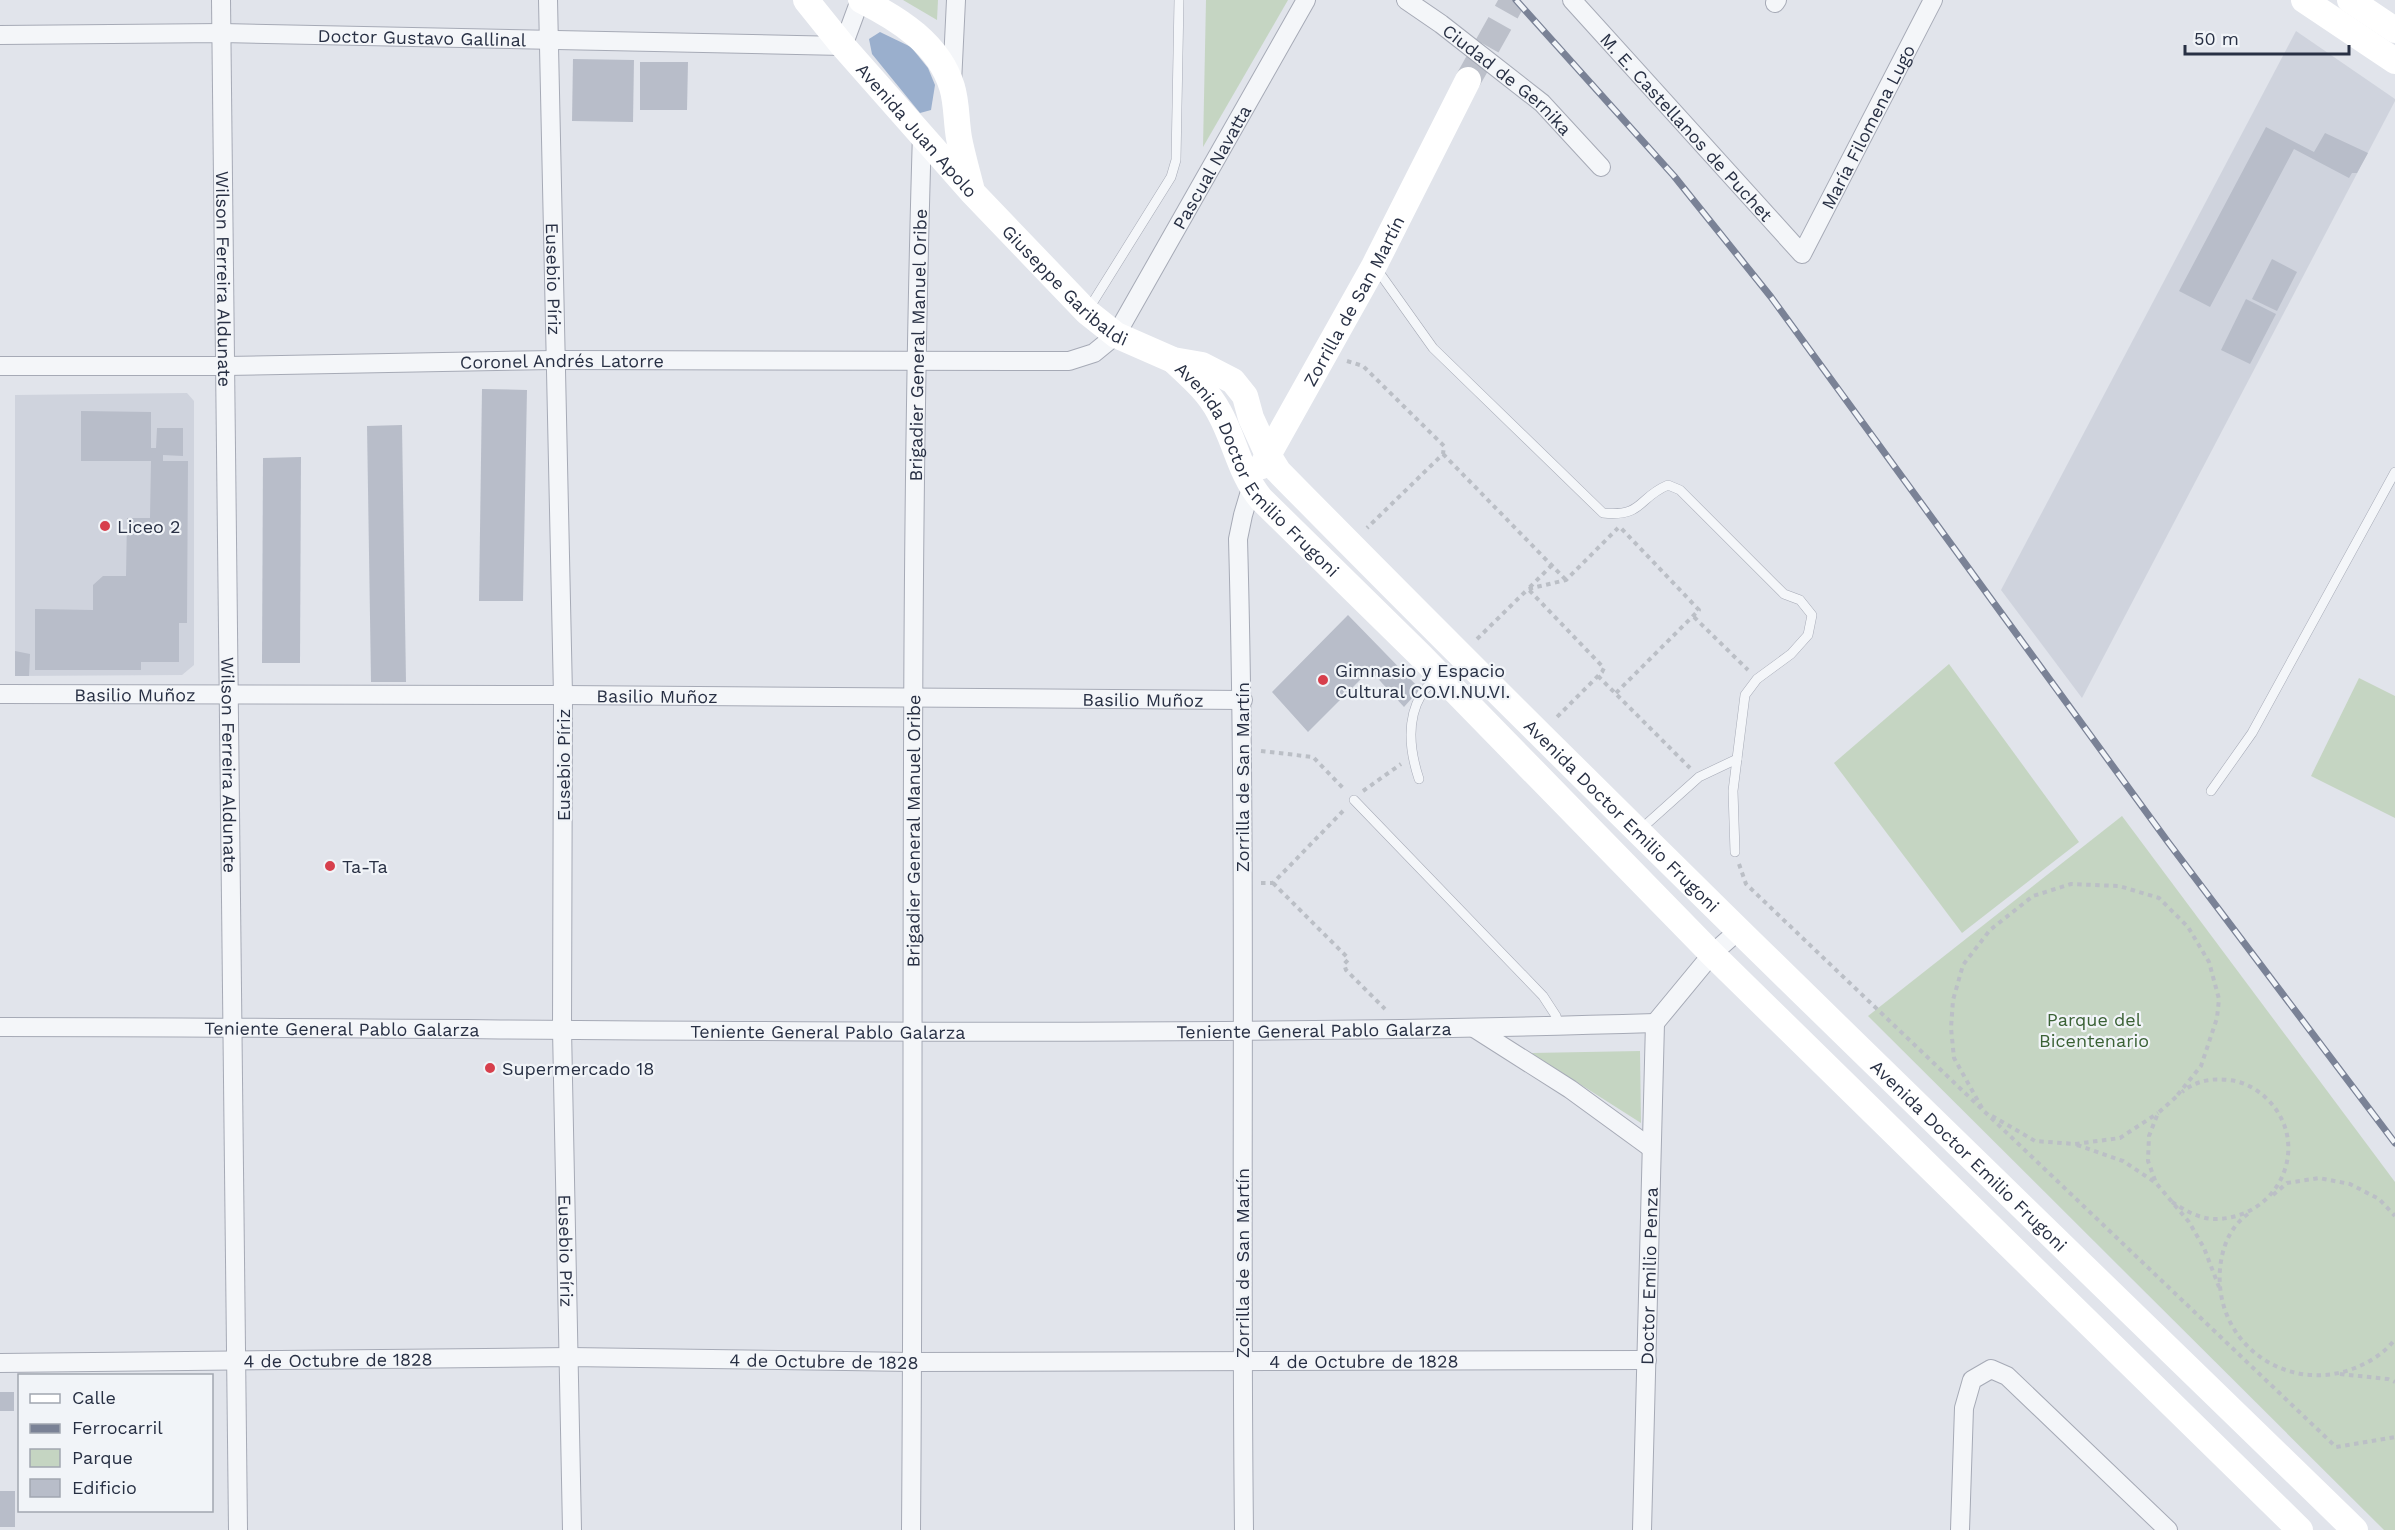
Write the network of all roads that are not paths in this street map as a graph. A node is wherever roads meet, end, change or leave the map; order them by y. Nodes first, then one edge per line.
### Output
1 (221, 0) edge
2 (548, 0) edge
3 (806, 0) edge
4 (861, 0) edge
5 (956, 0) edge
6 (1179, 0) edge
7 (1306, 0) edge
8 (1406, 0) edge
9 (1572, 0) edge
10 (1934, 0) edge
11 (2304, 0) edge
12 (2350, 0) edge
13 (2395, 30) edge
14 (222, 33) junction
15 (0, 35) edge
16 (549, 41) junction
17 (843, 46) junction
18 (2395, 61) edge
19 (1468, 80) tunnel mouth
20 (952, 87) junction
21 (956, 114) junction
22 (922, 133) junction
23 (1601, 167) dead end
24 (971, 191) junction
25 (1802, 254) joint
26 (1374, 266) junction
27 (1087, 312) junction
28 (1116, 335) junction
29 (554, 360) junction
30 (1173, 360) junction
31 (915, 361) junction
32 (0, 366) edge
33 (226, 366) junction
34 (1306, 390) junction
35 (1247, 403) junction
36 (1268, 455) junction
37 (2395, 472) edge
38 (1251, 488) junction
39 (1460, 656) junction
40 (1440, 675) junction
41 (0, 694) edge
42 (563, 695) junction
43 (230, 696) junction
44 (913, 697) junction
45 (1243, 700) junction
46 (1737, 759) junction
47 (1419, 779) dead end
48 (2211, 791) dead end
49 (1354, 800) road end
50 (1639, 831) junction
51 (1735, 852) road end
52 (1738, 931) junction
53 (1712, 954) junction
54 (1655, 1023) junction
55 (1559, 1026) junction
56 (233, 1027) junction
57 (0, 1028) edge
58 (1474, 1028) junction
59 (562, 1029) junction
60 (1242, 1029) junction
61 (912, 1033) junction
62 (1651, 1148) junction
63 (570, 1357) junction
64 (235, 1360) junction
65 (1242, 1360) junction
66 (1647, 1360) junction
67 (912, 1362) junction
68 (0, 1363) edge
69 (238, 1530) edge
70 (572, 1530) edge
71 (911, 1530) edge
72 (1244, 1530) edge
73 (1642, 1530) edge
74 (1960, 1530) edge
75 (2168, 1530) edge
76 (2300, 1530) edge
77 (2355, 1530) edge

1 - 14 street, Wilson Ferreira Aldunate
2 - 16 street, Eusebio Píriz
3 - 17 street, Avenida Juan Apolo
4 - 17 street
4 - 20 street, Avenida Juan Apolo
5 - 20 street
6 - 27 lane
7 - 28 street, Pascual Navatta
8 - 23 street, Ciudad de Gernika
9 - 25 street, M. E. Castellanos de Puchet
10 - 25 street, María Filomena Lugo
11 - 18 street
12 - 13 street
14 - 15 street, Doctor Gustavo Gallinal
14 - 16 street, Doctor Gustavo Gallinal
14 - 33 street, Wilson Ferreira Aldunate
16 - 17 street, Doctor Gustavo Gallinal
16 - 29 street, Eusebio Píriz
17 - 22 street, Avenida Juan Apolo
19 - 26 street, Zorrilla de San Martín
20 - 21 street, Avenida Juan Apolo
21 - 22 street
21 - 24 street, Avenida Juan Apolo
22 - 24 street, Avenida Juan Apolo
22 - 31 street, Brigadier General Manuel Oribe
24 - 27 street, Giuseppe Garibaldi
26 - 34 street, Zorrilla de San Martín
26 - 46 lane
27 - 28 street, Giuseppe Garibaldi
28 - 30 street, Giuseppe Garibaldi
28 - 31 street, Coronel Andrés Latorre
29 - 31 street, Coronel Andrés Latorre
29 - 33 street, Coronel Andrés Latorre
29 - 42 street, Eusebio Píriz
30 - 35 street, Avenida Doctor Emilio Frugoni
30 - 38 street, Avenida Doctor Emilio Frugoni
31 - 44 street, Brigadier General Manuel Oribe
32 - 33 street, Coronel Andrés Latorre
33 - 43 street, Wilson Ferreira Aldunate
34 - 35 street
34 - 36 street, Zorrilla de San Martín
35 - 36 street, Avenida Doctor Emilio Frugoni
36 - 38 street, Zorrilla de San Martín
36 - 39 street, Avenida Doctor Emilio Frugoni
37 - 48 lane
38 - 40 street, Avenida Doctor Emilio Frugoni
38 - 45 street, Zorrilla de San Martín
39 - 40 street
39 - 50 street, Avenida Doctor Emilio Frugoni
40 - 47 lane
40 - 53 street, Avenida Doctor Emilio Frugoni
41 - 43 street, Basilio Muñoz
42 - 43 street, Basilio Muñoz
42 - 44 street, Basilio Muñoz
42 - 59 street, Eusebio Píriz
43 - 56 street, Wilson Ferreira Aldunate
44 - 45 street, Basilio Muñoz
44 - 61 street, Brigadier General Manuel Oribe
45 - 60 street, Zorrilla de San Martín
46 - 50 lane
46 - 51 lane
49 - 55 lane
50 - 52 street, Avenida Doctor Emilio Frugoni
52 - 53 street
52 - 77 street, Avenida Doctor Emilio Frugoni
53 - 54 street
53 - 76 street, Avenida Doctor Emilio Frugoni
54 - 55 street, Teniente General Pablo Galarza
54 - 62 street, Doctor Emilio Penza
55 - 58 street, Teniente General Pablo Galarza
56 - 57 street, Teniente General Pablo Galarza
56 - 59 street, Teniente General Pablo Galarza
56 - 64 street, Wilson Ferreira Aldunate
58 - 60 street, Teniente General Pablo Galarza
58 - 62 street
59 - 61 street, Teniente General Pablo Galarza
59 - 63 street, Eusebio Píriz
60 - 61 street, Teniente General Pablo Galarza
60 - 65 street, Zorrilla de San Martín
61 - 67 street, Brigadier General Manuel Oribe
62 - 66 street, Doctor Emilio Penza
63 - 64 street, 4 de Octubre de 1828
63 - 67 street, 4 de Octubre de 1828
63 - 70 street, Eusebio Píriz
64 - 68 street, 4 de Octubre de 1828
64 - 69 street, Wilson Ferreira Aldunate
65 - 66 street, 4 de Octubre de 1828
65 - 67 street, 4 de Octubre de 1828
65 - 72 street, Zorrilla de San Martín
66 - 73 street, Doctor Emilio Penza
67 - 71 street, Brigadier General Manuel Oribe
74 - 75 street

